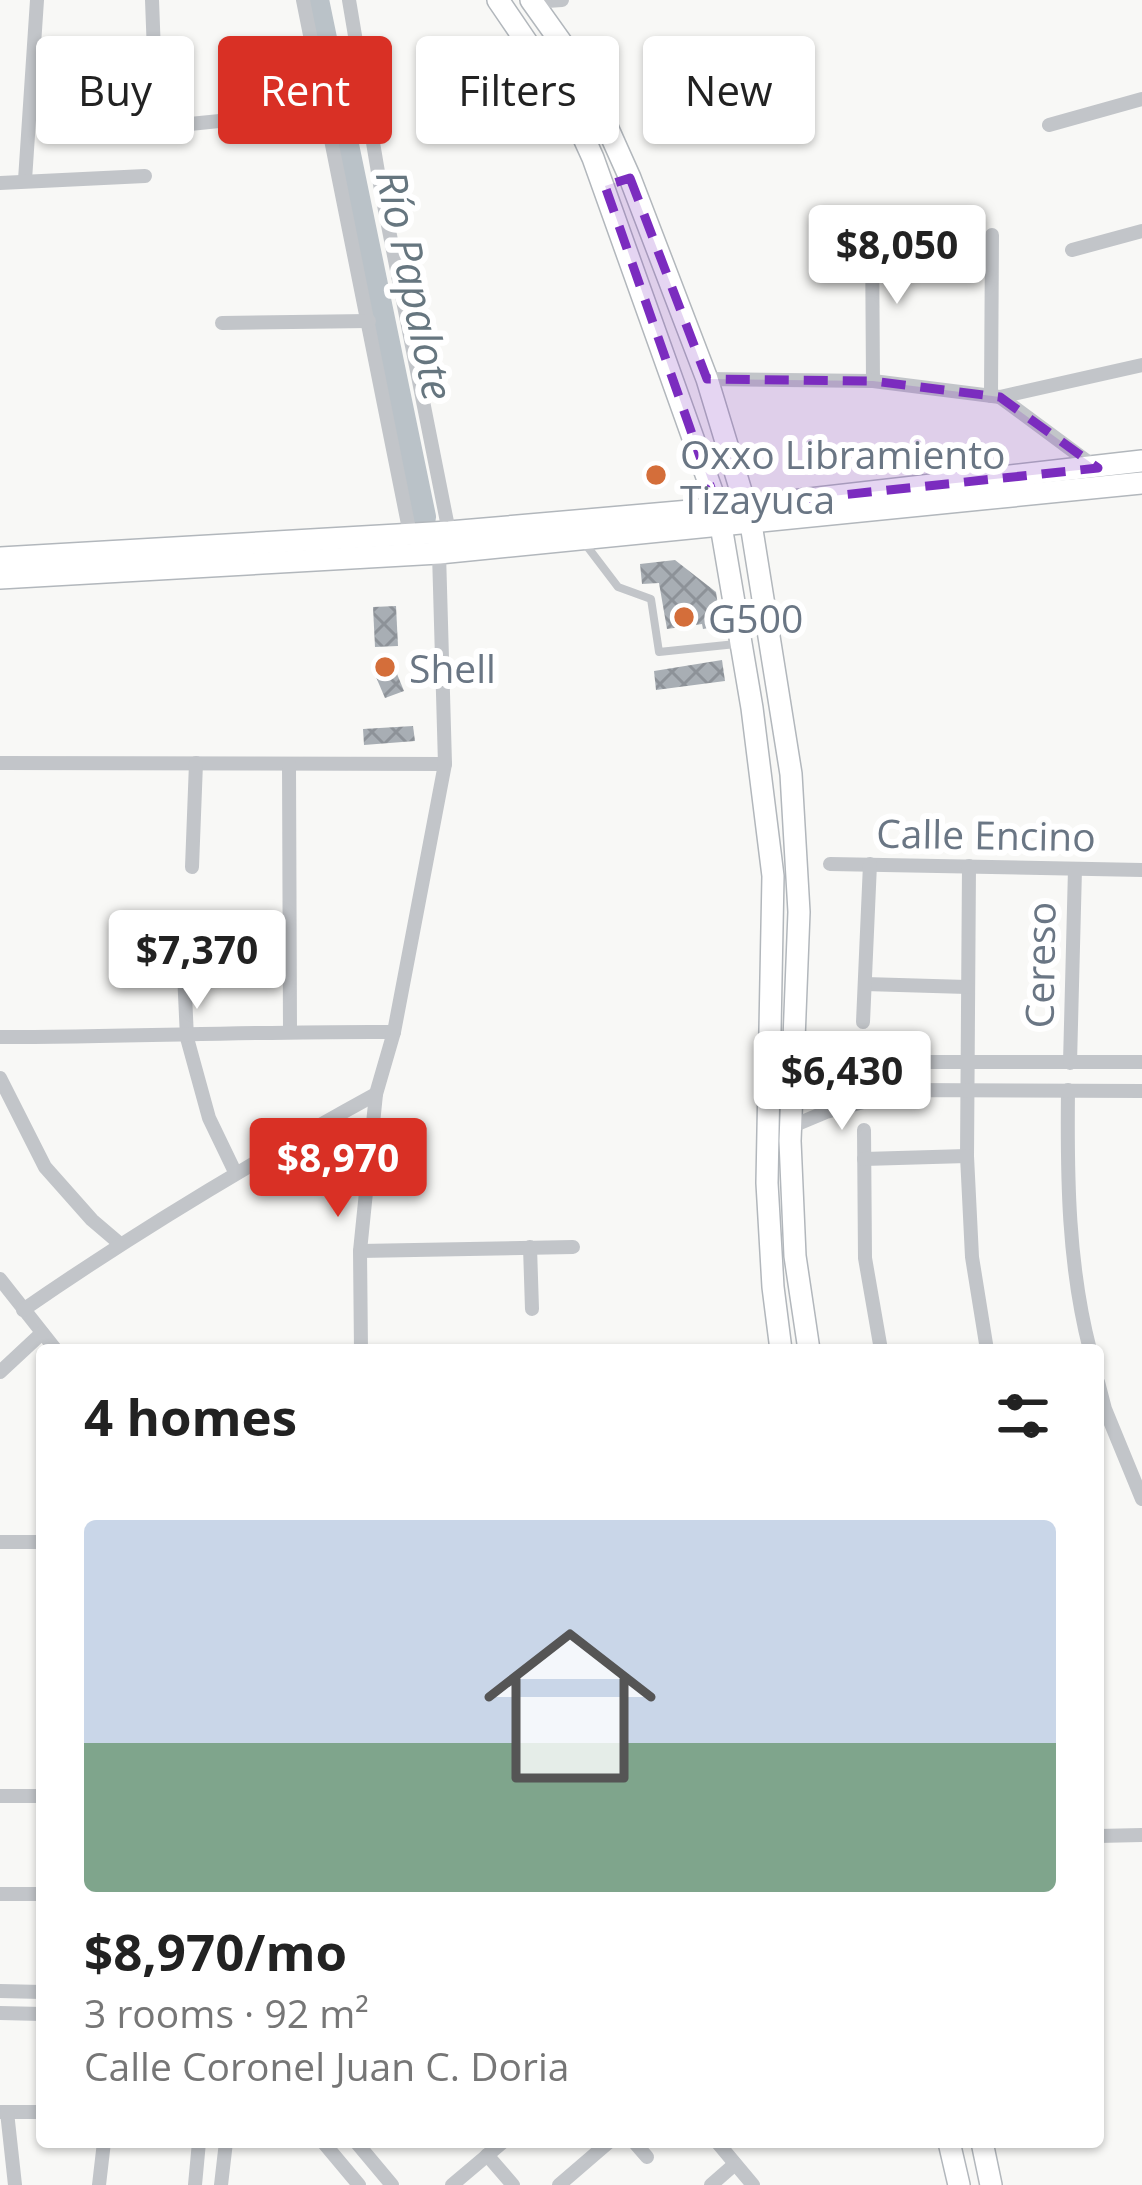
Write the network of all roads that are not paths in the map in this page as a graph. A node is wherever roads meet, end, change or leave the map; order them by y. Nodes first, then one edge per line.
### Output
1 (37, 0) edge
2 (152, 0) edge
3 (303, 0) edge
4 (349, 0) edge
5 (498, 0) edge
6 (562, 0) edge
7 (531, 1) edge
8 (153, 36) edge
9 (311, 36) edge
10 (1142, 99) edge
11 (1049, 125) dead end
12 (333, 144) edge
13 (145, 176) dead end
14 (630, 178) junction
15 (25, 180) junction
16 (0, 182) edge
17 (605, 186) junction
18 (1142, 231) edge
19 (872, 233) dead end
20 (992, 235) dead end
21 (1072, 250) dead end
22 (369, 321) junction
23 (222, 323) dead end
24 (1142, 365) edge
25 (707, 379) junction
26 (873, 381) junction
27 (996, 396) junction
28 (1142, 460) edge
29 (1098, 468) junction
30 (1142, 483) edge
31 (749, 515) junction
32 (720, 517) junction
33 (410, 534) junction
34 (582, 540) junction
35 (444, 543) junction
36 (0, 558) edge
37 (0, 578) edge
38 (742, 647) junction
39 (0, 763) edge
40 (196, 764) junction
41 (289, 764) junction
42 (446, 764) junction
43 (830, 864) dead end
44 (870, 865) junction
45 (968, 866) junction
46 (192, 867) dead end
47 (1075, 869) junction
48 (1142, 870) edge
49 (182, 929) dead end
50 (865, 984) junction
51 (967, 987) junction
52 (863, 1022) dead end
53 (290, 1031) junction
54 (394, 1032) junction
55 (792, 1036) junction
56 (0, 1037) edge
57 (187, 1037) junction
58 (968, 1061) junction
59 (863, 1062) junction
60 (908, 1062) junction
61 (1142, 1062) edge
62 (1070, 1063) junction
63 (0, 1078) edge
64 (967, 1088) junction
65 (908, 1090) junction
66 (1068, 1090) junction
67 (1142, 1091) edge
68 (376, 1094) junction
69 (863, 1101) junction
70 (790, 1127) junction
71 (864, 1130) dead end
72 (967, 1156) junction
73 (864, 1159) junction
74 (235, 1172) junction
75 (119, 1243) junction
76 (530, 1246) junction
77 (573, 1247) dead end
78 (359, 1251) junction
79 (0, 1280) edge
80 (532, 1309) dead end
81 (23, 1310) junction
82 (42, 1334) junction
83 (51, 1344) edge
84 (361, 1344) edge
85 (780, 1344) edge
86 (808, 1344) edge
87 (880, 1344) edge
88 (986, 1344) edge
89 (1088, 1344) edge
90 (0, 1372) edge
91 (1104, 1405) edge
92 (1142, 1498) edge
93 (0, 1542) edge
94 (36, 1542) edge
95 (0, 1796) edge
96 (36, 1796) edge
97 (1142, 1834) edge
98 (1104, 1836) edge
99 (0, 1894) edge
100 (36, 1894) edge
101 (0, 1991) edge
102 (36, 1991) edge
103 (0, 2014) edge
104 (36, 2014) edge
105 (3, 2112) edge
106 (36, 2112) edge
107 (104, 2148) edge
108 (198, 2148) edge
109 (225, 2148) edge
110 (328, 2148) edge
111 (361, 2148) edge
112 (496, 2148) edge
113 (601, 2148) edge
114 (639, 2148) edge
115 (722, 2148) edge
116 (950, 2148) edge
117 (983, 2148) edge
118 (487, 2155) junction
119 (647, 2157) dead end
120 (735, 2164) junction
121 (15, 2185) edge
122 (101, 2185) edge
123 (195, 2185) edge
124 (221, 2185) edge
125 (359, 2185) edge
126 (392, 2185) edge
127 (452, 2185) edge
128 (513, 2185) edge
129 (559, 2185) edge
130 (711, 2185) edge
131 (753, 2185) edge
132 (958, 2185) edge
133 (991, 2185) edge

1 - 15 street
2 - 8 street
3 - 9 street
4 - 35 street
5 - 17 main road
6 - 7 street
7 - 14 main road
10 - 11 street
12 - 22 street
13 - 15 street
14 - 17 main road
14 - 25 main road
15 - 16 street
17 - 32 main road
18 - 21 street
19 - 26 street
20 - 27 street
22 - 23 street
22 - 33 street
24 - 27 street
25 - 26 street
25 - 31 main road
26 - 27 street
27 - 29 street
28 - 29 main road
29 - 31 main road
30 - 31 main road
31 - 32 main road
31 - 55 main road
32 - 34 main road
32 - 35 main road
32 - 38 main road
33 - 35 main road
33 - 36 main road
34 - 35 main road
34 - 38 lane
35 - 37 main road
35 - 42 street
38 - 85 main road
39 - 40 street
40 - 41 street
40 - 46 street
41 - 42 street
41 - 53 street
42 - 54 street
43 - 44 street, Calle Encino
44 - 45 street, Calle Encino
44 - 50 street
45 - 47 street, Calle Encino
45 - 51 street
47 - 48 street, Calle Encino
47 - 62 street, Cereso
49 - 57 street
50 - 51 street
50 - 52 street
51 - 58 street
53 - 54 street
53 - 57 street
54 - 68 street
55 - 59 street
55 - 70 main road
56 - 57 street
57 - 74 street
58 - 60 street
58 - 62 street
58 - 64 street
59 - 60 street
59 - 69 street
60 - 65 street
61 - 62 street
63 - 75 street
64 - 65 street
64 - 66 street
64 - 72 street
65 - 69 street
66 - 67 street
66 - 89 street
68 - 74 street
68 - 78 street
69 - 70 street
70 - 86 main road
71 - 73 street
72 - 73 street
72 - 88 street
73 - 87 street
74 - 75 street
75 - 81 street
76 - 77 street
76 - 78 street
76 - 80 street
78 - 84 street
79 - 81 street
81 - 82 street
82 - 83 street
82 - 90 street
91 - 92 street
93 - 94 street
95 - 96 street
97 - 98 street
99 - 100 street
101 - 102 street
103 - 104 street
105 - 106 street
105 - 121 street
107 - 122 street
108 - 123 street
109 - 124 street
110 - 125 street
111 - 126 street
112 - 118 street
113 - 129 street
114 - 119 street
115 - 120 street
116 - 132 main road
117 - 133 main road
118 - 127 street
118 - 128 street
120 - 130 street
120 - 131 street

